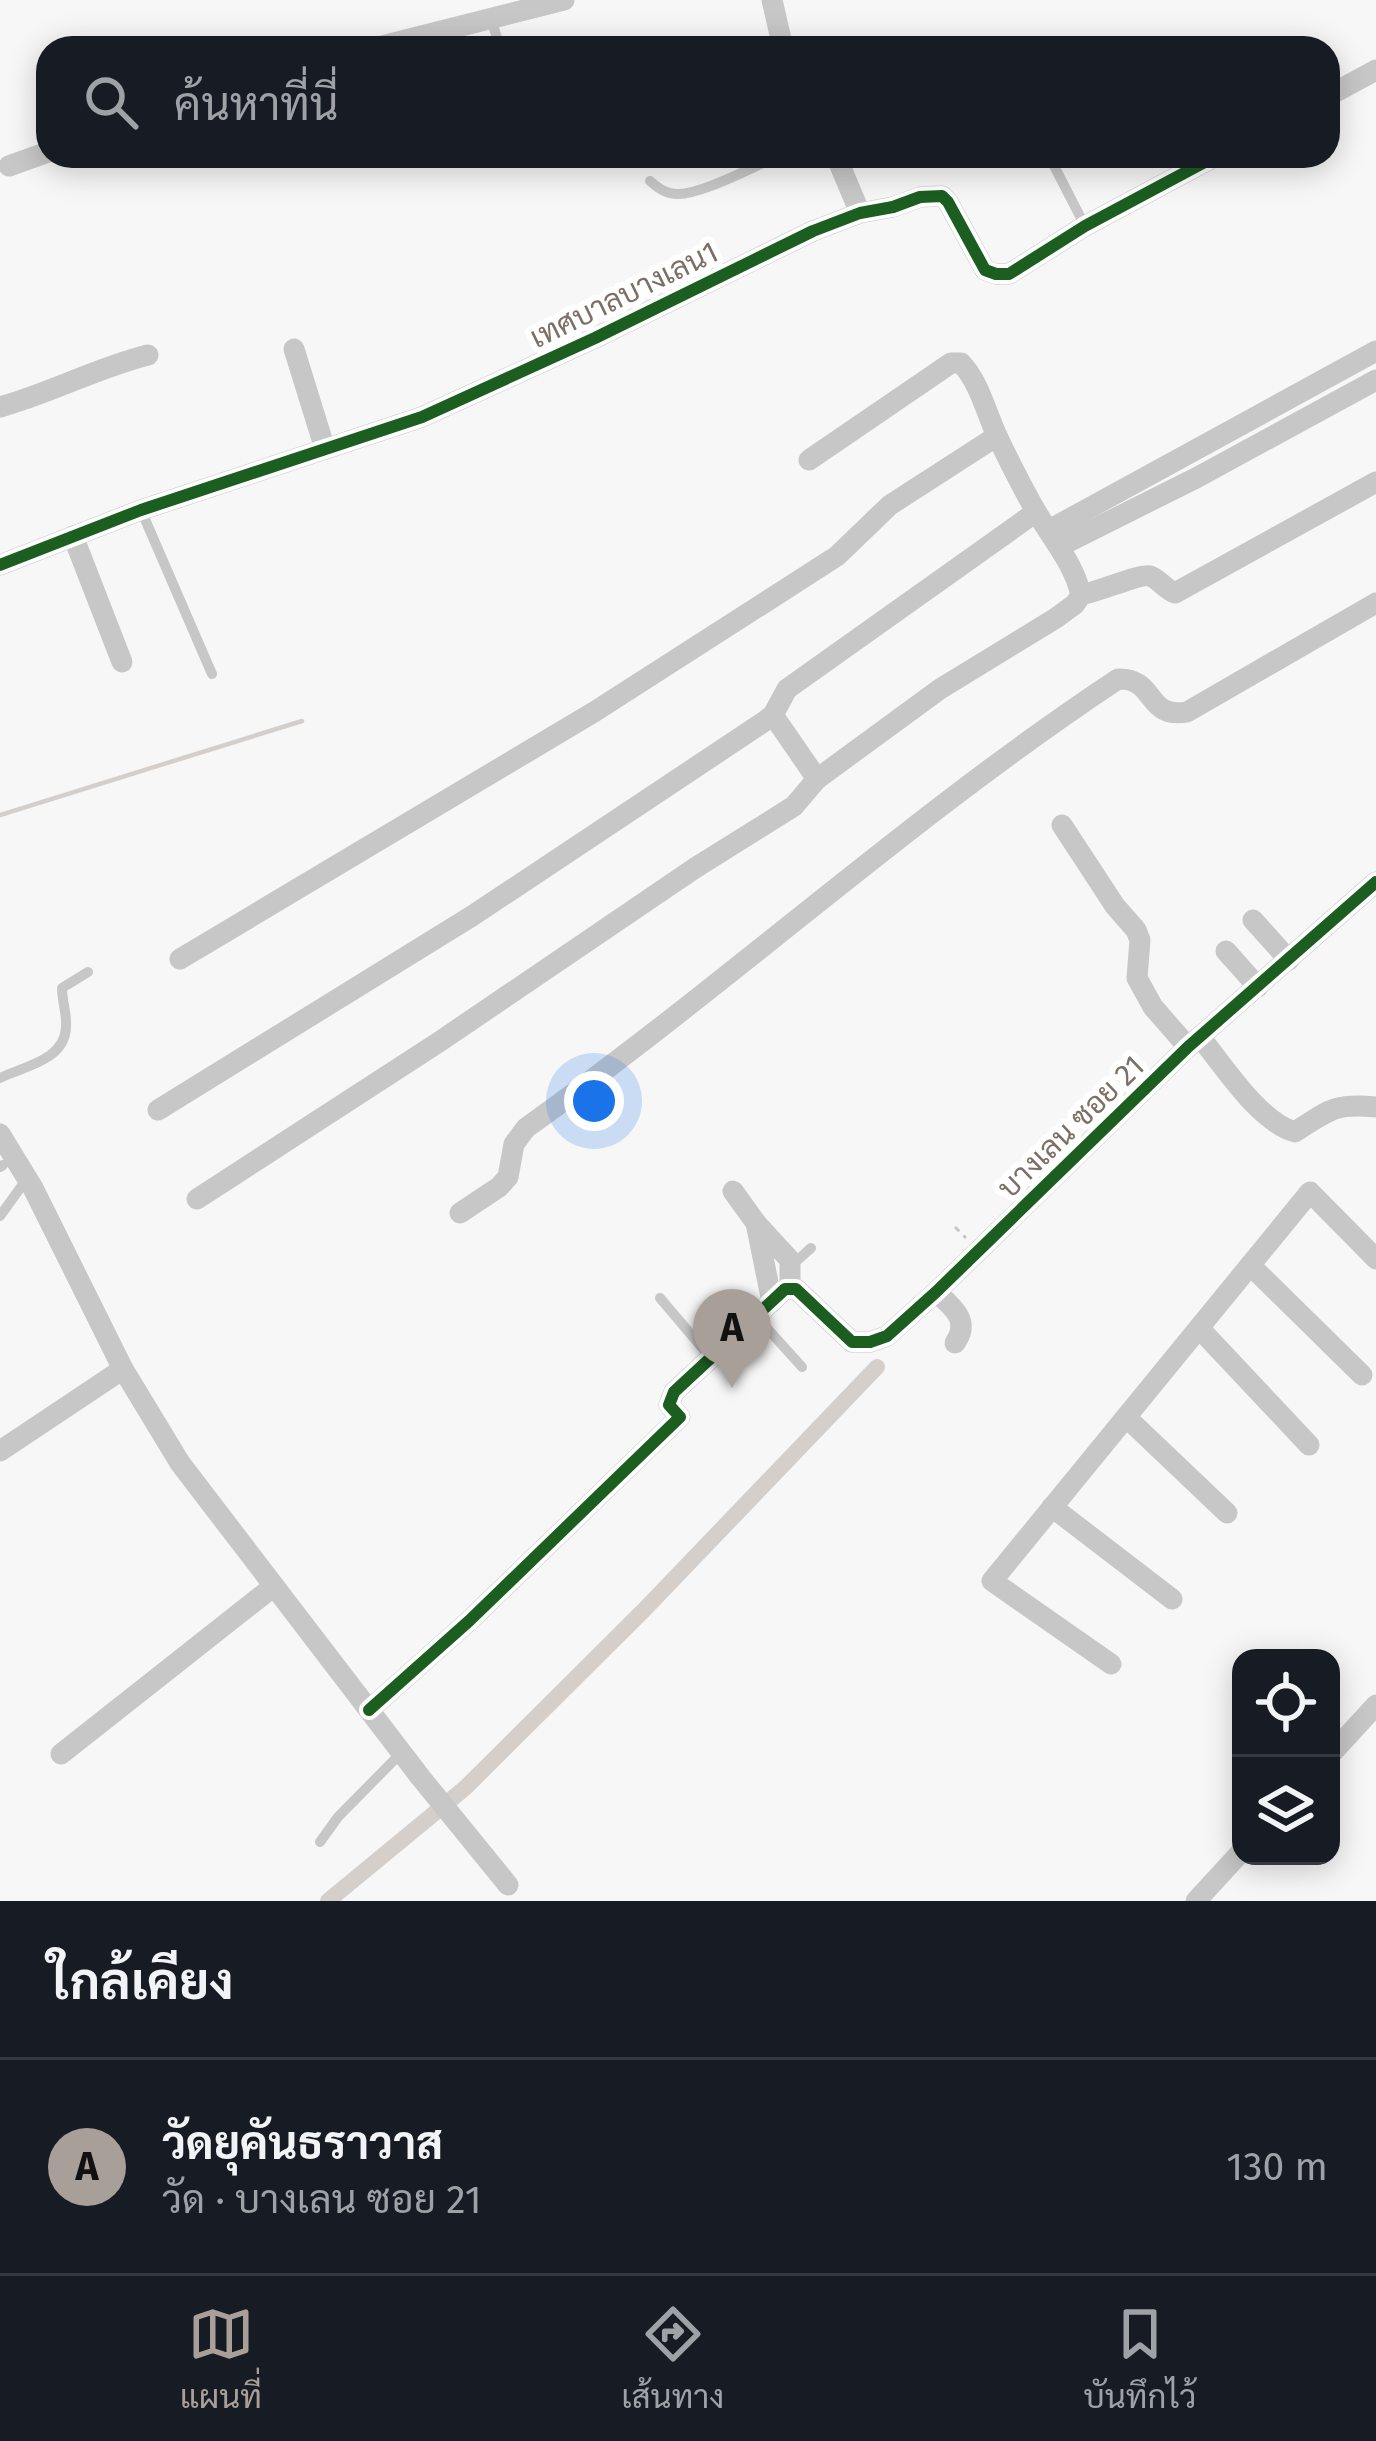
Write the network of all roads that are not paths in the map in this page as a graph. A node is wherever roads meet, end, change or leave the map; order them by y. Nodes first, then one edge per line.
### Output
1 (564, 0) edge
2 (772, 0) edge
3 (491, 18) junction
4 (421, 36) edge
5 (496, 36) edge
6 (780, 36) edge
7 (1376, 70) edge
8 (1340, 90) edge
9 (36, 156) edge
10 (9, 166) dead end
11 (750, 168) edge
12 (841, 168) edge
13 (1054, 168) edge
14 (1194, 168) edge
15 (650, 182) dead end
16 (860, 213) junction
17 (1085, 226) junction
18 (294, 349) dead end
19 (1376, 351) edge
20 (148, 355) dead end
21 (1376, 380) edge
22 (1292, 398) junction
23 (0, 407) edge
24 (1305, 421) junction
25 (997, 436) junction
26 (326, 448) junction
27 (1186, 455) junction
28 (809, 460) dead end
29 (1196, 478) junction
30 (1376, 482) edge
31 (141, 510) junction
32 (1048, 530) junction
33 (73, 536) junction
34 (0, 565) edge
35 (1081, 596) junction
36 (1376, 602) edge
37 (122, 662) dead end
38 (212, 674) dead end
39 (773, 715) junction
40 (817, 779) junction
41 (1062, 825) dead end
42 (1376, 881) edge
43 (1253, 920) dead end
44 (1226, 951) dead end
45 (180, 959) dead end
46 (1289, 960) junction
47 (88, 972) dead end
48 (1258, 987) junction
49 (1194, 1042) junction
50 (0, 1078) edge
51 (1376, 1107) edge
52 (158, 1110) dead end
53 (3, 1153) edge
54 (28, 1178) junction
55 (733, 1191) dead end
56 (197, 1199) dead end
57 (460, 1213) dead end
58 (0, 1216) edge
59 (756, 1222) junction
60 (1371, 1243) edge
61 (811, 1249) dead end
62 (1250, 1265) junction
63 (793, 1280) junction
64 (936, 1292) junction
65 (660, 1298) dead end
66 (764, 1309) junction
67 (1199, 1328) junction
68 (955, 1343) dead end
69 (711, 1358) junction
70 (802, 1367) dead end
71 (123, 1370) junction
72 (1362, 1376) dead end
73 (1126, 1417) junction
74 (1309, 1445) dead end
75 (0, 1451) edge
76 (1052, 1507) junction
77 (1227, 1514) dead end
78 (274, 1586) junction
79 (1172, 1599) dead end
80 (1111, 1664) dead end
81 (1376, 1706) edge
82 (369, 1710) junction
83 (1340, 1744) edge
84 (402, 1753) junction
85 (61, 1754) dead end
86 (320, 1843) dead end
87 (1232, 1862) edge
88 (508, 1885) dead end
89 (1196, 1901) edge

1 - 3 street
2 - 6 street
3 - 4 street
3 - 5 lane
7 - 8 street
9 - 10 street
11 - 15 lane
12 - 16 street
13 - 17 lane
14 - 17 street, เทศบาลบางเลน1
16 - 17 street, เทศบาลบางเลน1
16 - 26 street, เทศบาลบางเลน1
18 - 26 street
19 - 22 street
20 - 23 street
21 - 24 street
22 - 24 street
22 - 27 street
24 - 29 street
25 - 28 street
25 - 32 street
25 - 45 street
26 - 31 street, เทศบาลบางเลน1
27 - 29 street
27 - 32 street
29 - 32 street
30 - 35 street
31 - 33 street, เทศบาลบางเลน1
31 - 38 lane
32 - 35 street
32 - 39 street
33 - 34 street, เทศบาลบางเลน1
33 - 37 street
35 - 40 street
36 - 57 street
39 - 40 street
39 - 52 street
40 - 56 street
41 - 49 street
42 - 46 street, บางเลน ซอย 21
43 - 46 street
44 - 48 street
46 - 48 street, บางเลน ซอย 21
47 - 50 lane
48 - 49 street, บางเลน ซอย 21
49 - 51 street
49 - 64 street, บางเลน ซอย 21
53 - 54 street
54 - 58 lane
54 - 71 street
55 - 59 street
59 - 63 street
59 - 66 street
60 - 62 street
61 - 63 lane
62 - 67 street
62 - 72 street
63 - 64 street, บางเลน ซอย 21
63 - 66 street
64 - 68 street
65 - 69 lane
66 - 69 street
66 - 70 lane
67 - 73 street
67 - 74 street
69 - 82 street
71 - 75 street
71 - 78 street
73 - 76 street
73 - 77 street
76 - 79 street
76 - 80 street
78 - 82 street
78 - 85 street
81 - 83 street
82 - 84 street
84 - 86 lane
84 - 88 street
87 - 89 street

